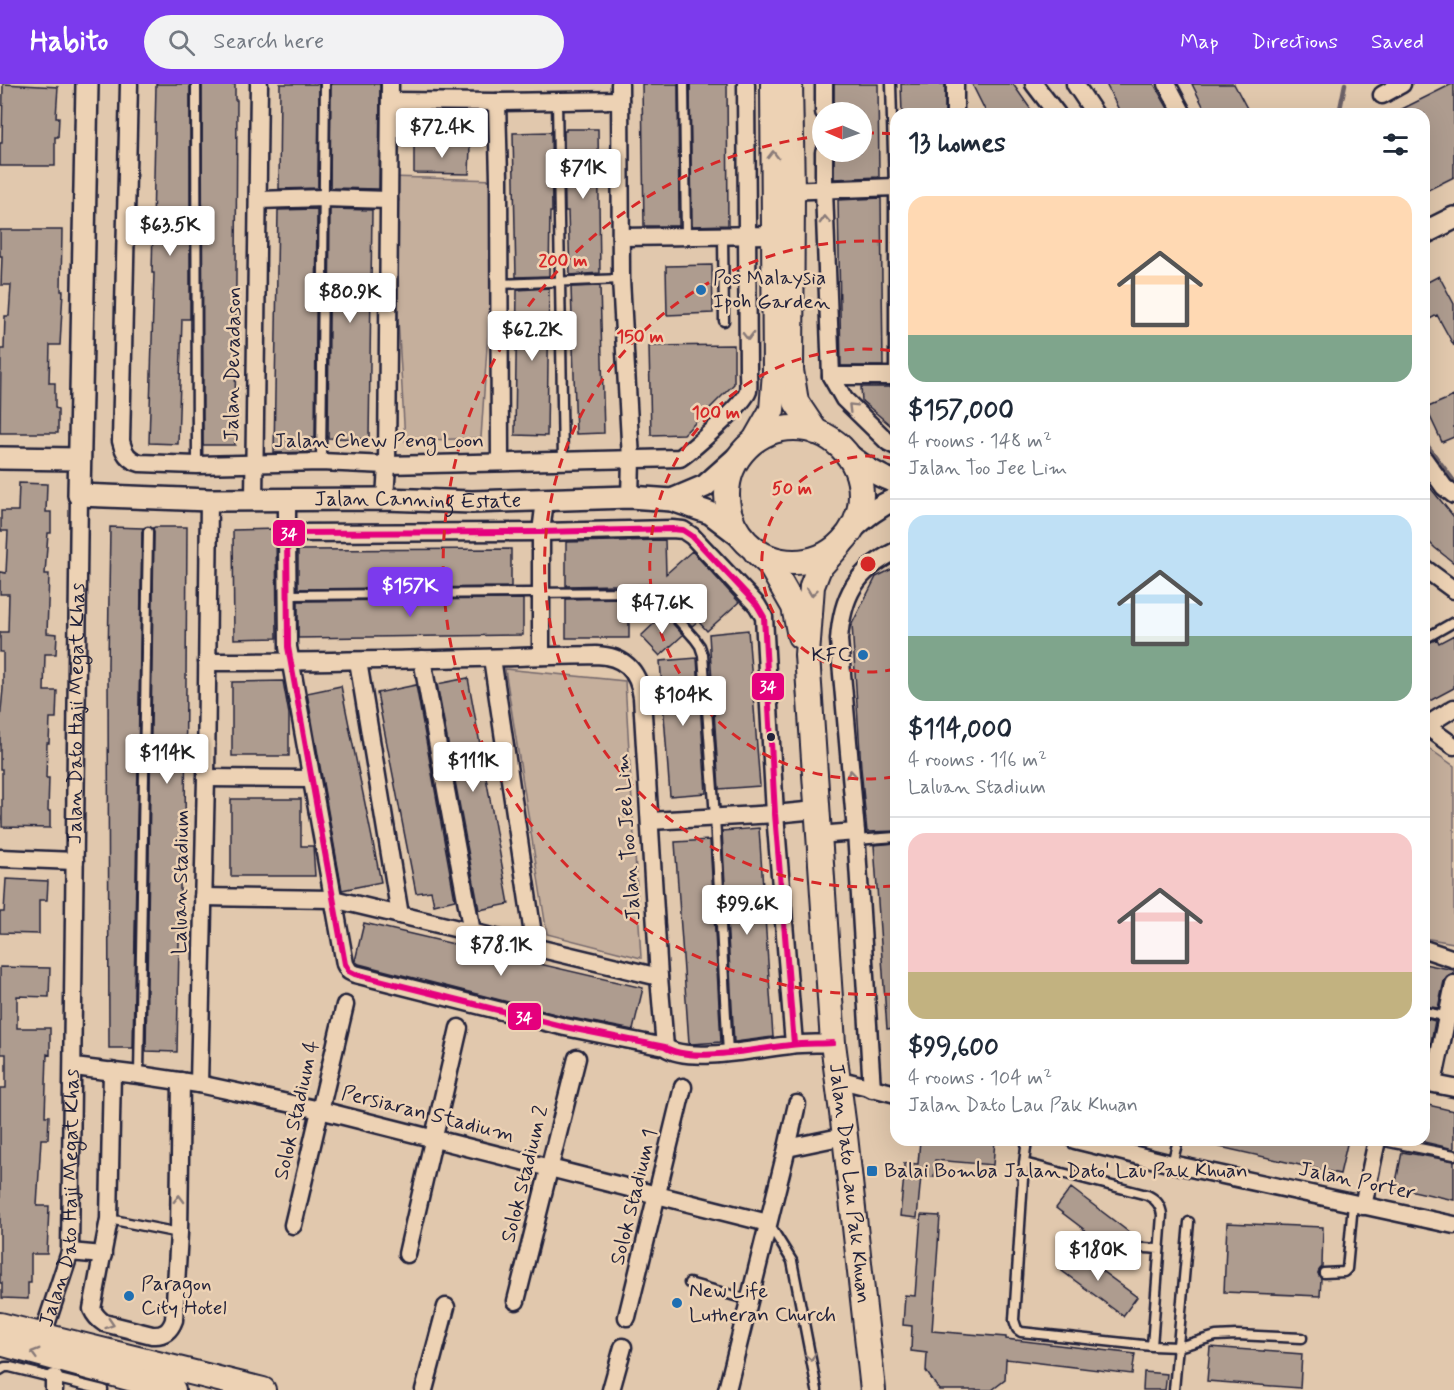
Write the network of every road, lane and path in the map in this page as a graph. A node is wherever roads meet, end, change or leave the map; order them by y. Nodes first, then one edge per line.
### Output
1 (87, 84) edge
2 (129, 84) edge
3 (196, 84) edge
4 (259, 84) edge
5 (325, 84) edge
6 (390, 84) edge
7 (684, 84) edge
8 (746, 84) edge
9 (773, 84) edge
10 (790, 84) edge
11 (824, 84) edge
12 (891, 84) edge
13 (955, 84) edge
14 (1034, 84) edge
15 (1075, 84) edge
16 (1168, 84) edge
17 (1402, 84) edge
18 (620, 92) edge
19 (1382, 95) dead end
20 (557, 100) junction
21 (390, 101) junction
22 (497, 102) junction
23 (824, 102) edge
24 (892, 108) edge
25 (955, 108) edge
26 (1052, 108) edge
27 (1091, 108) edge
28 (1180, 108) edge
29 (824, 162) edge
30 (890, 188) edge
31 (824, 190) junction
32 (792, 191) junction
33 (324, 198) junction
34 (258, 200) junction
35 (389, 200) junction
36 (1454, 218) edge
37 (1430, 230) edge
38 (747, 235) junction
39 (774, 235) junction
40 (686, 236) junction
41 (723, 236) junction
42 (621, 237) junction
43 (621, 279) junction
44 (560, 282) junction
45 (500, 284) junction
46 (724, 321) dead end
47 (831, 376) junction
48 (890, 376) edge
49 (816, 432) junction
50 (890, 443) edge
51 (749, 446) junction
52 (846, 453) junction
53 (0, 458) edge
54 (79, 459) junction
55 (632, 459) junction
56 (563, 461) junction
57 (321, 462) junction
58 (500, 462) junction
59 (254, 464) junction
60 (197, 465) junction
61 (387, 465) junction
62 (1430, 467) edge
63 (890, 480) edge
64 (79, 495) junction
65 (1454, 495) edge
66 (630, 497) junction
67 (384, 499) junction
68 (209, 500) junction
69 (254, 500) junction
70 (287, 500) junction
71 (545, 500) junction
72 (672, 500) junction
73 (890, 502) edge
74 (148, 531) dead end
75 (541, 532) junction
76 (286, 533) junction
77 (846, 536) junction
78 (746, 542) junction
79 (890, 554) edge
80 (1430, 572) edge
81 (1454, 590) edge
82 (541, 593) junction
83 (287, 595) junction
84 (1454, 622) edge
85 (1430, 636) edge
86 (807, 655) junction
87 (541, 656) junction
88 (422, 658) junction
89 (492, 658) junction
90 (358, 661) junction
91 (207, 662) junction
92 (291, 662) junction
93 (1454, 708) edge
94 (1430, 724) edge
95 (1430, 730) edge
96 (1454, 746) edge
97 (206, 778) junction
98 (311, 779) junction
99 (816, 810) junction
100 (775, 814) junction
101 (715, 817) junction
102 (650, 821) junction
103 (818, 835) junction
104 (856, 836) junction
105 (890, 837) edge
106 (0, 858) edge
107 (75, 861) junction
108 (203, 897) junction
109 (333, 899) junction
110 (400, 915) junction
111 (472, 932) junction
112 (535, 948) junction
113 (1430, 951) edge
114 (1454, 958) edge
115 (659, 976) junction
116 (1454, 984) edge
117 (345, 1005) dead end
118 (1430, 1013) edge
119 (1450, 1017) edge
120 (459, 1028) dead end
121 (833, 1043) junction
122 (794, 1044) junction
123 (665, 1047) junction
124 (728, 1053) junction
125 (577, 1058) dead end
126 (74, 1067) junction
127 (112, 1071) junction
128 (139, 1075) junction
129 (1430, 1076) edge
130 (837, 1079) junction
131 (181, 1081) junction
132 (1430, 1082) edge
133 (199, 1084) junction
134 (683, 1087) dead end
135 (1454, 1088) edge
136 (872, 1089) junction
137 (890, 1094) edge
138 (797, 1104) dead end
139 (320, 1110) junction
140 (845, 1136) junction
141 (434, 1138) junction
142 (1026, 1146) edge
143 (1099, 1146) edge
144 (1176, 1146) edge
145 (1376, 1146) edge
146 (1408, 1146) edge
147 (787, 1148) junction
148 (1454, 1155) edge
149 (1024, 1163) junction
150 (1172, 1164) junction
151 (550, 1168) junction
152 (657, 1195) junction
153 (1358, 1205) junction
154 (109, 1219) junction
155 (1189, 1222) dead end
156 (768, 1223) junction
157 (293, 1225) dead end
158 (1454, 1225) edge
159 (179, 1233) junction
160 (1159, 1249) junction
161 (70, 1252) junction
162 (407, 1254) dead end
163 (103, 1255) junction
164 (1126, 1262) dead end
165 (1324, 1273) dead end
166 (689, 1283) dead end
167 (749, 1299) junction
168 (516, 1301) dead end
169 (446, 1307) dead end
170 (627, 1317) dead end
171 (0, 1325) edge
172 (42, 1337) junction
173 (1302, 1338) dead end
174 (0, 1343) edge
175 (1152, 1346) junction
176 (623, 1347) dead end
177 (1178, 1347) junction
178 (0, 1370) edge
179 (54, 1384) edge
180 (103, 1390) edge
181 (173, 1390) edge
182 (263, 1390) edge
183 (424, 1390) edge
184 (611, 1390) edge
185 (727, 1390) edge
186 (817, 1390) edge
187 (873, 1390) edge
188 (1174, 1390) edge

1 - 54 street, Jalan Dato Haji Megat Khas
2 - 60 street, Jalan Chew Peng Loon
3 - 60 lane
4 - 34 street, Jalan Devadason
5 - 33 lane
6 - 21 street
7 - 40 lane
8 - 38 street, Jalan Chew Peng Loon
39 -> 9 main road
10 - 32 main road
11 - 23 street
12 - 24 lane
13 - 25 street
14 - 26 street
15 - 27 street
16 - 28 street
17 - 19 street
18 - 20 street
18 - 42 street
20 - 22 street
20 - 44 lane
21 - 22 street
21 - 35 street
22 - 45 street
29 - 31 street
30 - 31 street
31 - 32 street
47 -> 31 street
32 - 39 street
32 - 49 main road
33 - 34 street
33 - 35 street
33 - 57 lane
34 - 59 street, Jalan Devadason
35 - 61 street
36 - 37 street
38 - 39 street
38 - 41 street
38 -> 55 street, Jalan Chew Peng Loon
39 - 51 main road
40 - 41 street
40 - 42 street
41 - 46 lane
42 - 43 street
43 - 44 lane
43 - 55 street
44 - 45 lane
44 - 56 lane
45 - 58 street
47 - 48 street
50 -> 47 street
49 - 51 main road
49 - 52 main road
51 - 72 street, Jalan Canning Estate
51 - 78 main road
52 - 63 street
52 - 77 main road
53 - 54 street
54 - 64 street, Jalan Dato Haji Megat Khas
55 - 56 street, Jalan Chew Peng Loon
55 - 66 street
56 - 58 street, Jalan Chew Peng Loon
57 - 59 street, Jalan Chew Peng Loon
57 - 61 street, Jalan Chew Peng Loon
58 - 61 street, Jalan Chew Peng Loon
59 - 60 street, Jalan Chew Peng Loon
59 - 69 street, Jalan Devadason
61 - 67 street
62 - 65 street
64 - 68 street, Jalan Canning Estate
64 - 107 street, Jalan Dato Haji Megat Khas
66 - 71 street, Jalan Canning Estate
66 - 72 street, Jalan Canning Estate
67 - 70 street, Jalan Canning Estate
67 - 71 street, Jalan Canning Estate
68 - 69 street, Jalan Canning Estate
68 - 91 street, Laluan Stadium
69 - 70 street, Jalan Canning Estate
70 - 76 street
71 - 75 street
72 - 78 street
73 - 77 street
74 - 128 lane
75 - 76 street
75 - 82 street
75 - 100 street
76 - 83 street
77 - 78 main road
77 -> 86 main road, Jalan Dato Lau Pak Khuan
78 - 86 main road, Jalan Dato Lau Pak Khuan
104 -> 79 street
80 - 81 street
82 - 83 lane
82 - 87 street
82 - 101 lane
83 - 92 street
84 - 85 lane
86 - 99 main road, Jalan Dato Lau Pak Khuan
87 - 89 street, Jalan Too Jee Lim
87 - 102 street, Jalan Too Jee Lim
88 - 89 street, Jalan Too Jee Lim
88 - 90 street, Jalan Too Jee Lim
88 - 111 street
89 - 112 street
90 - 92 street, Jalan Too Jee Lim
90 - 110 street
91 - 92 street, Jalan Too Jee Lim
91 - 97 street, Laluan Stadium
92 - 98 street
93 - 94 street
95 - 96 street
97 - 98 street
97 - 108 street, Laluan Stadium
98 - 109 street
99 - 100 street
99 - 103 main road, Jalan Dato Lau Pak Khuan
100 - 101 street
100 - 122 street
101 - 102 street
101 - 124 lane
102 - 115 street, Jalan Too Jee Lim
103 - 104 street
103 - 121 main road, Jalan Dato Lau Pak Khuan
104 - 105 lane
104 - 136 street
106 - 107 street
107 - 126 street, Jalan Dato Haji Megat Khas
108 - 109 street
108 - 133 street, Laluan Stadium
109 - 110 street
109 - 123 street
110 - 111 street
111 - 112 street
112 - 115 street
113 - 114 street
115 - 123 street, Jalan Too Jee Lim
116 - 119 street
117 - 139 street, Solok Stadium 4
118 - 119 lane
119 - 129 street
120 - 141 street
121 - 122 street
121 - 130 main road, Jalan Dato Lau Pak Khuan
122 - 124 street
123 - 124 street
125 - 151 street, Solok Stadium 2
126 - 127 street, Persiaran Stadium
126 - 161 street, Jalan Dato Haji Megat Khas
127 - 128 street, Persiaran Stadium
127 - 154 street
128 - 131 street, Persiaran Stadium
130 - 136 street
130 - 140 main road, Jalan Dato Lau Pak Khuan
131 - 133 street, Persiaran Stadium
159 -> 131 street
132 - 135 street
133 - 139 street, Persiaran Stadium
134 - 152 street, Solok Stadium 1
136 - 137 street
138 - 147 street
139 - 141 street, Persiaran Stadium
139 - 157 street, Solok Stadium 4
140 - 147 street
140 - 187 main road, Jalan Dato Lau Pak Khuan
141 - 151 street, Persiaran Stadium
141 - 162 street
142 - 149 lane
143 - 150 street, Jalan Porter
144 - 150 lane
145 - 153 street
146 - 148 lane
147 - 156 street
149 - 160 lane
149 - 175 lane
150 - 153 street, Jalan Porter
151 - 152 street, Persiaran Stadium
151 - 168 street, Solok Stadium 2
152 - 156 street, Persiaran Stadium
152 - 170 street, Solok Stadium 1
153 - 158 street, Jalan Porter
153 - 165 lane
154 - 159 lane
154 - 163 street
155 - 177 lane
156 - 167 street
156 -> 186 lane
163 -> 159 street
160 - 164 lane
160 - 175 lane
161 - 163 street
161 - 172 street, Jalan Dato Haji Megat Khas
166 - 167 lane
167 - 185 street
169 - 183 street
171 - 172 main road
172 - 182 main road
173 - 177 lane
181 -> 174 main road
175 - 177 lane
176 - 184 street
177 - 188 lane
178 - 179 lane
179 - 180 lane

